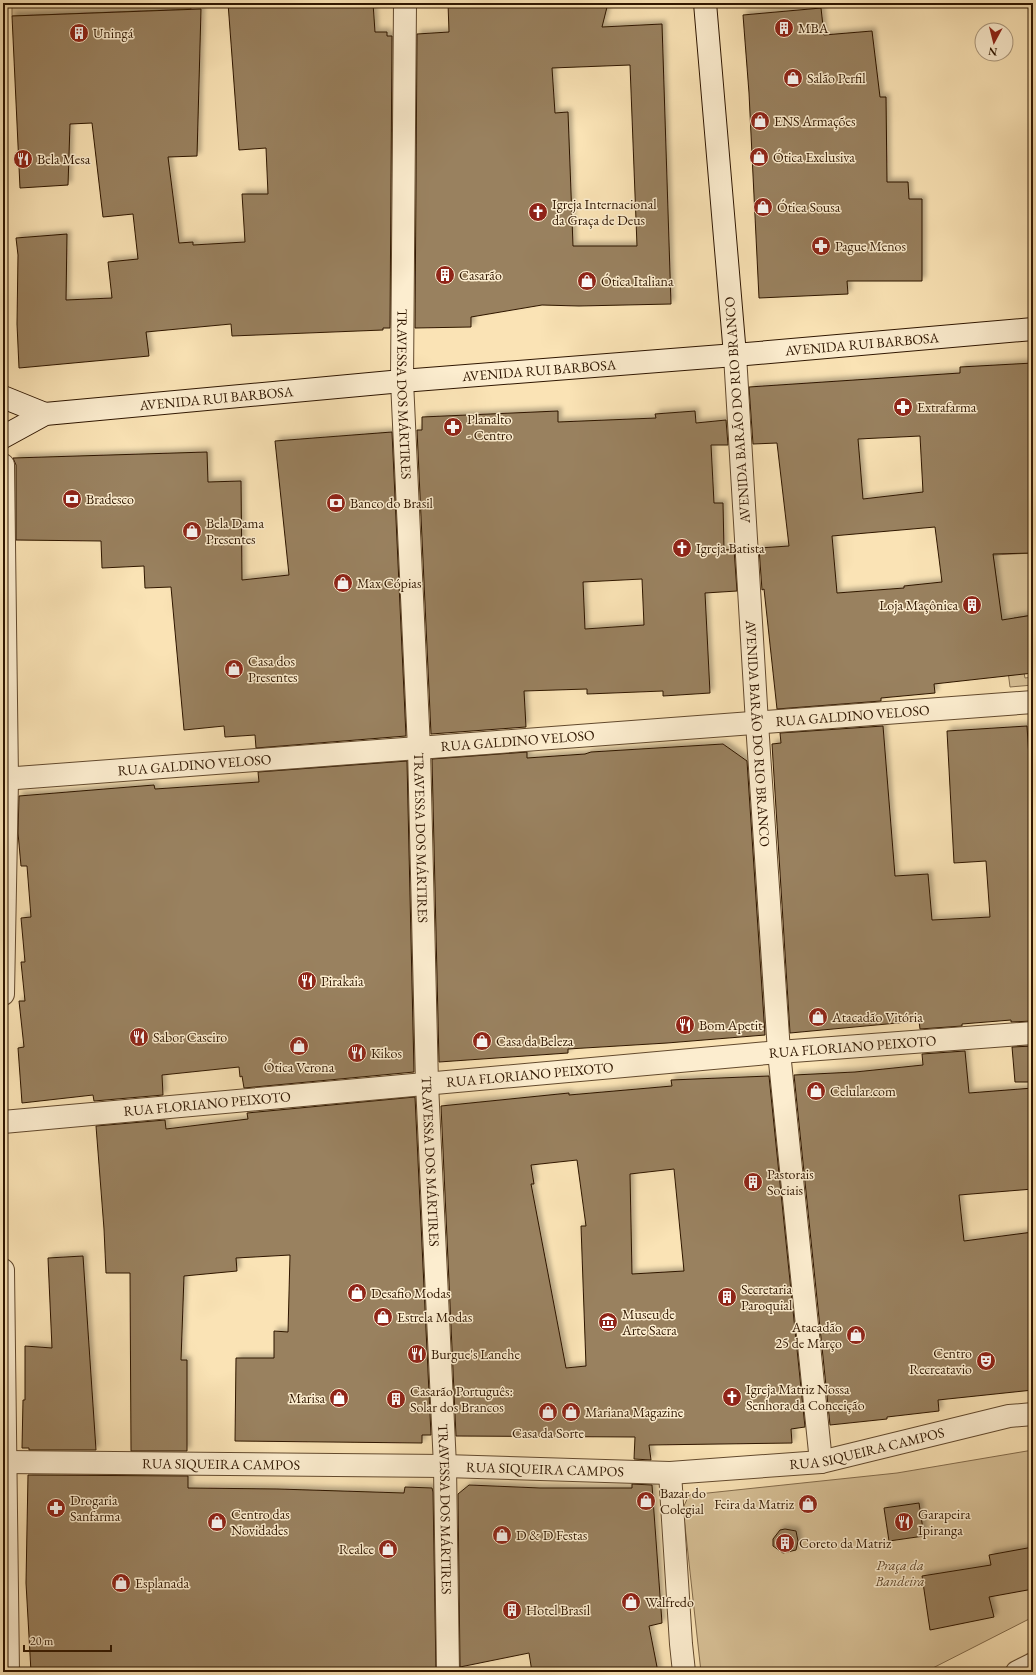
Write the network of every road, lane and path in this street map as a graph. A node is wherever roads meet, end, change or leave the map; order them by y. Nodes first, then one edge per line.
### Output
1 (405, 3) edge
2 (705, 3) edge
3 (1033, 329) edge
4 (735, 355) junction
5 (402, 381) junction
6 (3, 397) edge
7 (45, 414) junction
8 (3, 437) edge
9 (3, 465) edge
10 (1033, 702) edge
11 (757, 722) junction
12 (419, 748) junction
13 (5, 779) edge
14 (3, 994) edge
15 (1033, 1033) edge
16 (779, 1052) junction
17 (427, 1084) junction
18 (3, 1122) edge
19 (3, 1270) edge
20 (1033, 1414) edge
21 (4, 1462) edge
22 (821, 1462) junction
23 (445, 1466) junction
24 (670, 1473) junction
25 (1033, 1664) edge
26 (8, 1672) edge
27 (448, 1672) edge
28 (684, 1672) edge
29 (1017, 1672) edge

1 - 5 street, TRAVESSA DOS MÁRTIRES
2 - 4 street, AVENIDA BARÃO DO RIO BRANCO
3 - 4 street, AVENIDA RUI BARBOSA
4 - 5 street, AVENIDA RUI BARBOSA
4 - 11 street, AVENIDA BARÃO DO RIO BRANCO
5 - 7 street, AVENIDA RUI BARBOSA
5 - 12 street, TRAVESSA DOS MÁRTIRES
6 - 7 street, AVENIDA RUI BARBOSA
7 - 8 street, AVENIDA RUI BARBOSA
9 - 13 street
10 - 11 street, RUA GALDINO VELOSO
11 - 12 street, RUA GALDINO VELOSO
11 - 16 street, AVENIDA BARÃO DO RIO BRANCO
12 - 13 street, RUA GALDINO VELOSO
12 - 17 street, TRAVESSA DOS MÁRTIRES
13 - 14 street
15 - 16 street, RUA FLORIANO PEIXOTO
16 - 17 street, RUA FLORIANO PEIXOTO
16 - 22 street, AVENIDA BARÃO DO RIO BRANCO
17 - 18 street, RUA FLORIANO PEIXOTO
17 - 23 street, TRAVESSA DOS MÁRTIRES
19 - 21 street
20 - 22 street, RUA SIQUEIRA CAMPOS
21 - 23 street, RUA SIQUEIRA CAMPOS
21 - 26 street
22 - 24 street, RUA SIQUEIRA CAMPOS
23 - 24 street, RUA SIQUEIRA CAMPOS
23 - 27 street, TRAVESSA DOS MÁRTIRES
24 - 28 street
25 - 29 street

